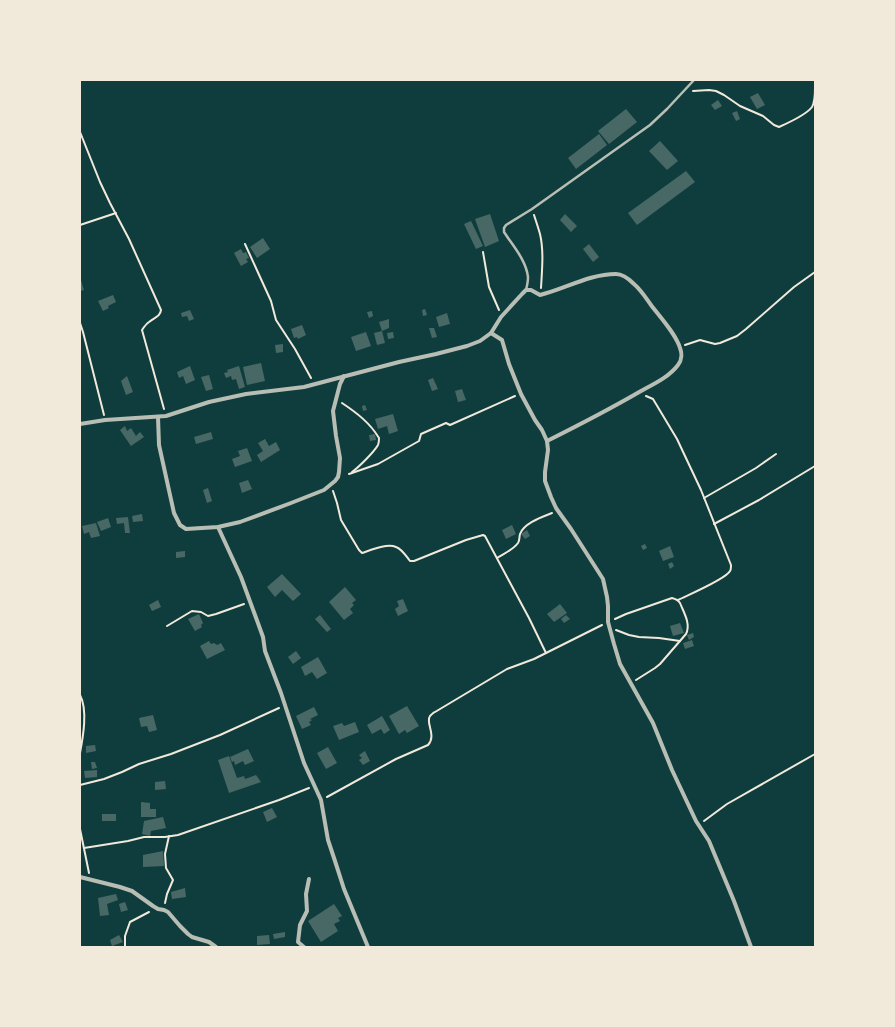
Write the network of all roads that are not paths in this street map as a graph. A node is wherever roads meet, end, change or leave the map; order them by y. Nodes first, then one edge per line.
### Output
1 (694, 80) edge
2 (526, 290) junction
3 (491, 333) junction
4 (344, 376) junction
5 (158, 417) junction
6 (80, 424) edge
7 (547, 441) junction
8 (218, 527) junction
9 (80, 877) edge
10 (309, 879) dead end
11 (216, 947) edge
12 (304, 947) edge
13 (368, 947) edge
14 (751, 947) edge

1 - 2 lane
2 - 3 street
2 - 7 street
3 - 4 street
3 - 7 street
4 - 5 street
4 - 8 street
5 - 6 street
5 - 8 street
7 - 14 street
8 - 13 street
9 - 11 street
10 - 12 street

